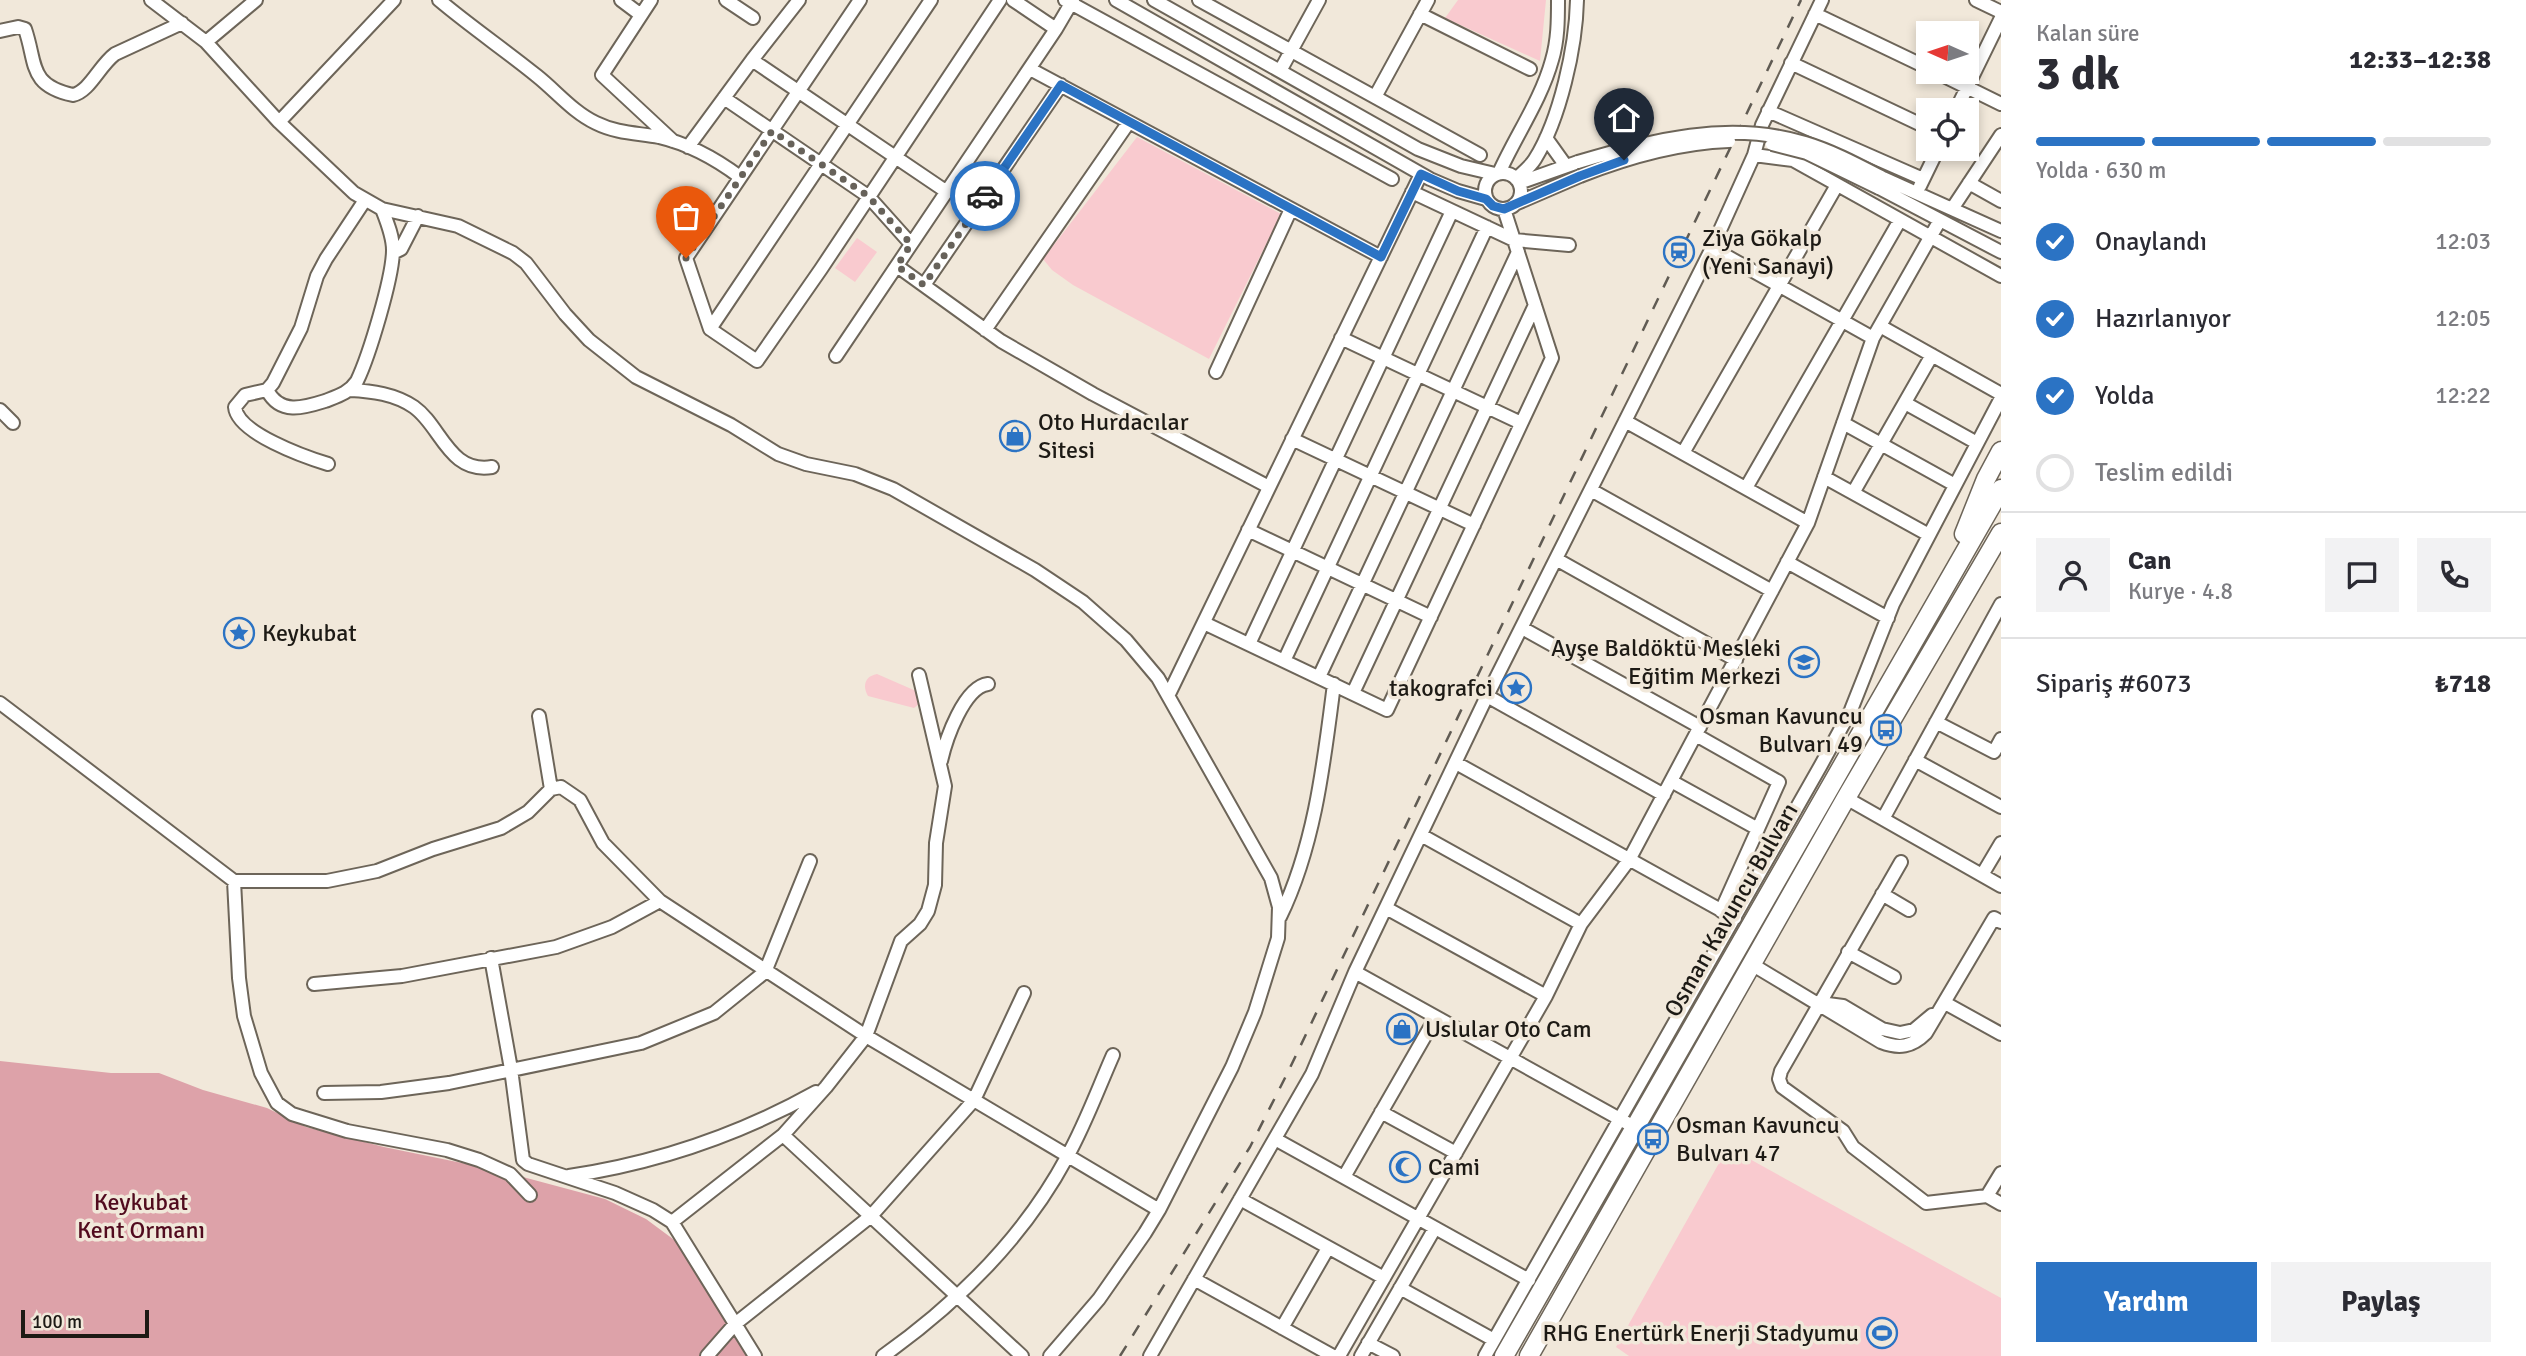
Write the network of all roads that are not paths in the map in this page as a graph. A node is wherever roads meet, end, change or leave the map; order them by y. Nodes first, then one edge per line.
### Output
1 (151, 0) edge
2 (256, 0) edge
3 (394, 0) edge
4 (439, 0) edge
5 (621, 0) edge
6 (651, 0) edge
7 (726, 0) edge
8 (799, 0) edge
9 (860, 0) edge
10 (932, 0) edge
11 (1000, 0) edge
12 (1013, 0) edge
13 (1116, 0) edge
14 (1154, 0) edge
15 (1199, 0) edge
16 (1319, 0) edge
17 (1428, 0) edge
18 (1559, 0) edge
19 (1577, 0) edge
20 (1822, 0) edge
21 (1976, 0) edge
22 (1069, 1) edge
23 (2001, 12) edge
24 (641, 15) junction
25 (1420, 15) junction
26 (1815, 15) junction
27 (753, 18) dead end
28 (2001, 18) edge
29 (182, 23) junction
30 (1056, 29) junction
31 (0, 31) edge
32 (206, 42) junction
33 (1291, 51) junction
34 (752, 60) junction
35 (1916, 62) edge
36 (1791, 63) junction
37 (1030, 69) junction
38 (1531, 69) dead end
39 (1280, 71) junction
40 (1962, 84) edge
41 (1061, 85) junction
42 (1968, 87) junction
43 (798, 91) junction
44 (1375, 97) junction
45 (724, 98) junction
46 (1962, 98) edge
47 (2001, 104) edge
48 (1768, 111) junction
49 (279, 122) junction
50 (1129, 122) junction
51 (1916, 122) edge
52 (847, 125) junction
53 (772, 131) junction
54 (2001, 135) edge
55 (1546, 138) junction
56 (673, 141) junction
57 (688, 146) junction
58 (1480, 155) dead end
59 (1754, 155) junction
60 (895, 157) junction
61 (1932, 161) edge
62 (821, 164) junction
63 (1572, 164) junction
64 (1421, 174) junction
65 (1497, 174) junction
66 (740, 177) junction
67 (1392, 179) dead end
68 (1923, 179) junction
69 (1518, 181) junction
70 (1881, 183) junction
71 (1969, 183) junction
72 (1837, 185) junction
73 (947, 192) junction
74 (1412, 192) junction
75 (1916, 193) junction
76 (868, 196) junction
77 (1486, 199) junction
78 (365, 200) junction
79 (2001, 201) edge
80 (1510, 207) junction
81 (382, 209) junction
82 (1291, 209) junction
83 (1952, 209) junction
84 (1452, 211) junction
85 (418, 216) junction
86 (1900, 220) junction
87 (1940, 220) junction
88 (1487, 228) junction
89 (2001, 231) edge
90 (1930, 237) junction
91 (911, 244) junction
92 (1569, 245) dead end
93 (1516, 246) junction
94 (1712, 248) junction
95 (2001, 252) edge
96 (393, 253) junction
97 (1381, 257) junction
98 (897, 266) junction
99 (2001, 276) edge
100 (924, 285) junction
101 (1779, 285) junction
102 (1535, 305) junction
103 (1842, 320) junction
104 (710, 329) junction
105 (985, 330) junction
106 (1877, 332) junction
107 (1341, 338) junction
108 (1932, 355) junction
109 (836, 356) dead end
110 (1383, 358) junction
111 (1216, 372) dead end
112 (1418, 374) junction
113 (267, 390) junction
114 (350, 390) junction
115 (1453, 391) junction
116 (2001, 396) edge
117 (1905, 403) junction
118 (1487, 407) junction
119 (0, 410) edge
120 (1625, 421) junction
121 (13, 423) dead end
122 (1521, 423) junction
123 (1843, 423) junction
124 (1293, 439) junction
125 (1977, 443) junction
126 (1881, 444) junction
127 (2001, 451) edge
128 (1683, 453) junction
129 (1335, 459) junction
130 (328, 464) dead end
131 (492, 467) dead end
132 (1371, 476) junction
133 (1824, 477) junction
134 (1955, 485) junction
135 (1269, 487) junction
136 (1746, 488) junction
137 (2001, 489) edge
138 (1591, 490) junction
139 (1406, 492) junction
140 (1853, 493) junction
141 (1440, 508) junction
142 (1808, 523) junction
143 (1474, 525) junction
144 (1248, 530) junction
145 (2001, 533) edge
146 (1929, 535) junction
147 (1292, 551) junction
148 (2001, 555) edge
149 (1556, 559) junction
150 (1787, 562) junction
151 (1328, 568) junction
152 (1946, 583) junction
153 (1362, 584) junction
154 (1772, 591) junction
155 (1966, 595) junction
156 (1396, 600) junction
157 (2001, 604) edge
158 (1431, 617) junction
159 (1888, 618) junction
160 (1204, 623) junction
161 (1522, 628) junction
162 (1249, 644) junction
163 (1736, 660) junction
164 (1284, 661) junction
165 (919, 675) dead end
166 (1319, 677) junction
167 (988, 684) dead end
168 (1334, 684) junction
169 (1353, 693) junction
170 (1169, 694) junction
171 (1488, 696) junction
172 (0, 703) edge
173 (539, 716) dead end
174 (1936, 722) junction
175 (1698, 731) junction
176 (2001, 739) edge
177 (1915, 760) junction
178 (1455, 763) junction
179 (940, 764) junction
180 (1671, 781) junction
181 (551, 789) junction
182 (1664, 795) junction
183 (1846, 798) junction
184 (2001, 807) edge
185 (1883, 819) junction
186 (1758, 829) junction
187 (1421, 835) junction
188 (2001, 843) edge
189 (1629, 860) junction
190 (810, 861) dead end
191 (1900, 862) dead end
192 (1982, 875) junction
193 (234, 881) junction
194 (2001, 886) edge
195 (1882, 894) junction
196 (660, 901) junction
197 (1386, 908) junction
198 (1909, 910) dead end
199 (1721, 911) junction
200 (1280, 917) junction
201 (1735, 918) junction
202 (2001, 922) edge
203 (1581, 924) junction
204 (1848, 953) junction
205 (491, 958) junction
206 (1753, 965) junction
207 (765, 972) junction
208 (1355, 972) junction
209 (1894, 977) dead end
210 (314, 984) dead end
211 (1024, 993) dead end
212 (1546, 996) junction
213 (1819, 1003) junction
214 (1945, 1003) junction
215 (1436, 1017) junction
216 (2001, 1034) edge
217 (866, 1036) junction
218 (1114, 1055) dead end
219 (1510, 1058) junction
220 (511, 1069) junction
221 (826, 1087) junction
222 (324, 1093) dead end
223 (974, 1100) junction
224 (1381, 1112) junction
225 (1628, 1124) junction
226 (783, 1135) junction
227 (1275, 1139) junction
228 (1455, 1153) junction
229 (1068, 1156) junction
230 (2001, 1173) edge
231 (562, 1177) junction
232 (1344, 1177) junction
233 (530, 1195) dead end
234 (1987, 1196) junction
235 (1240, 1199) junction
236 (2001, 1204) edge
237 (1159, 1210) junction
238 (871, 1216) junction
239 (1418, 1218) junction
240 (671, 1222) junction
241 (1435, 1228) junction
242 (1328, 1248) junction
243 (1384, 1278) junction
244 (1194, 1279) junction
245 (1529, 1280) junction
246 (1400, 1288) junction
247 (958, 1295) junction
248 (735, 1324) junction
249 (1282, 1328) junction
250 (1368, 1342) junction
251 (1499, 1348) edge
252 (1311, 1351) edge
253 (707, 1356) edge
254 (755, 1356) edge
255 (883, 1356) edge
256 (1022, 1356) edge
257 (1050, 1356) edge
258 (1150, 1356) edge
259 (1333, 1356) edge
260 (1339, 1356) edge
261 (1361, 1356) edge
262 (1393, 1356) edge
263 (1486, 1356) edge
264 (1529, 1356) edge

1 - 29 street
2 - 32 street
3 - 49 street
4 - 56 street
5 - 24 street
6 - 24 street
7 - 27 street
8 - 34 street
9 - 43 street
10 - 52 street
11 - 60 street
12 - 30 street
13 - 64 street
14 - 39 street
15 - 33 street
16 - 33 street
17 - 25 street
18 - 65 street
19 - 55 street
20 - 26 street
21 - 23 street
22 - 30 street
22 - 67 street
24 - 56 street
25 - 38 street
25 - 44 street
26 - 35 street
26 - 36 street
28 - 42 street
29 - 31 street
29 - 32 street
30 - 37 street
32 - 49 street
33 - 39 street
33 - 44 street
34 - 43 street
34 - 45 street
36 - 48 street
36 - 51 street
37 - 41 street
37 - 73 street
39 - 65 street
40 - 42 street
41 - 50 street
41 - 100 street
42 - 46 street
42 - 47 street
43 - 52 street
43 - 53 street
44 - 58 street
45 - 53 street
45 - 57 street
48 - 59 street
48 - 68 street
49 - 78 street
50 - 82 street
50 - 105 street
52 - 60 street
52 - 62 street
53 - 62 street
53 - 66 street
54 - 71 street
55 - 63 street
55 - 69 street
56 - 57 street
57 - 66 street
59 - 72 street
59 - 94 street
60 - 73 street
60 - 76 street
61 - 68 street
62 - 76 street
62 - 104 street
63 - 69 street
63 - 70 street, bridge
64 - 74 street
64 - 77 street
65 - 69 street
65 - 77 street
66 - 104 street
68 - 75 street
69 - 80 street
70 - 75 street
70 - 80 street, bridge
70 - 87 street
71 - 79 street
71 - 83 street
72 - 86 street
72 - 101 street
73 - 91 street
74 - 84 street
74 - 97 street
75 - 83 street
76 - 91 street
76 - 104 street
77 - 80 street
78 - 81 street
78 - 113 street
80 - 93 street
81 - 85 street
81 - 96 street
82 - 97 street
82 - 111 street
83 - 89 street
84 - 88 street
84 - 110 street
85 - 96 street
85 - 170 street
86 - 90 street
86 - 103 street
87 - 90 street
87 - 95 street
88 - 93 street
88 - 112 street
90 - 99 street
90 - 106 street
91 - 98 street
92 - 93 street
93 - 102 street
93 - 115 street
94 - 101 street
94 - 120 street
96 - 114 street
97 - 107 street
98 - 100 street
98 - 109 street
100 - 105 street
101 - 103 street
101 - 128 street
102 - 118 street
102 - 122 street
103 - 106 street
103 - 136 street
105 - 135 street
106 - 108 street
106 - 123 street
107 - 110 street
107 - 124 street
108 - 116 street
108 - 117 street
110 - 112 street
110 - 129 street
112 - 115 street
112 - 132 street
113 - 114 street
113 - 130 street
114 - 131 street
115 - 118 street
115 - 139 street
116 - 125 street
117 - 125 street
117 - 126 street
118 - 122 street
118 - 141 street
119 - 121 street
120 - 128 street
120 - 138 street
122 - 143 street
123 - 126 street
123 - 133 street
124 - 129 street
124 - 135 street
125 - 134 street
126 - 134 street
126 - 140 street
127 - 152 highway
128 - 136 street
129 - 132 street
129 - 147 street
132 - 139 street
132 - 151 street
133 - 140 street
133 - 142 street
134 - 146 street
135 - 144 street
136 - 142 street
137 - 152 highway, Osman Kavuncu Bulvarı
138 - 149 street
138 - 154 street
139 - 141 street
139 - 153 street
140 - 146 street
141 - 143 street
141 - 156 street
142 - 150 street
143 - 158 street
144 - 147 street
144 - 160 street
145 - 155 highway, Osman Kavuncu Bulvarı
146 - 159 street
147 - 151 street
147 - 162 street
148 - 155 highway
149 - 161 street
149 - 163 street
150 - 154 street
150 - 159 street
151 - 153 street
151 - 164 street
152 - 225 highway, Osman Kavuncu Bulvarı
153 - 156 street
153 - 166 street
154 - 163 street
155 - 183 highway, Osman Kavuncu Bulvarı
156 - 158 street
156 - 169 street
157 - 174 street
158 - 169 street
159 - 201 street
160 - 162 street
160 - 170 street
161 - 171 street
161 - 175 street
162 - 164 street
163 - 175 street
164 - 166 street
165 - 179 street
166 - 168 street
167 - 179 street
168 - 169 street
168 - 200 street
170 - 200 street
171 - 178 street
171 - 182 street
172 - 193 street
173 - 181 street
174 - 176 street
174 - 177 street
175 - 180 street
175 - 186 street
177 - 184 street
177 - 185 street
178 - 187 street
178 - 189 street
179 - 217 street
180 - 182 street
180 - 186 street
181 - 193 street
181 - 196 street
182 - 189 street
183 - 185 street
183 - 206 highway, Osman Kavuncu Bulvarı
185 - 192 street
186 - 199 street
187 - 197 street
187 - 203 street
188 - 192 street
189 - 199 street
189 - 203 street
190 - 207 street
191 - 195 street
192 - 194 street
193 - 233 street
195 - 198 street
195 - 204 street
196 - 205 street
196 - 207 street
197 - 208 street
197 - 212 street
199 - 201 street
200 - 237 street
201 - 225 street
202 - 214 street
203 - 212 street
204 - 209 street
204 - 213 street
205 - 210 street
205 - 220 street
206 - 213 street
206 - 264 highway, Osman Kavuncu Bulvarı
207 - 217 street
207 - 220 street
208 - 215 street
208 - 227 street
211 - 223 street
212 - 219 street
213 - 214 street
213 - 234 street
214 - 216 street
215 - 219 street
215 - 224 street
217 - 221 street
217 - 223 street
218 - 229 street
219 - 225 street
219 - 228 street
220 - 222 street
220 - 231 street
221 - 226 street
221 - 231 street
223 - 229 street
223 - 238 street
224 - 228 street
224 - 232 street
225 - 245 street
225 - 251 highway, Osman Kavuncu Bulvarı
226 - 238 street
226 - 240 street
227 - 232 street
227 - 235 street
228 - 239 street
229 - 237 street
229 - 247 street
230 - 234 street
231 - 240 street
232 - 239 street
234 - 236 street
235 - 242 street
235 - 244 street
237 - 257 street
238 - 247 street
238 - 248 street
239 - 241 street
239 - 243 street
240 - 248 street
241 - 245 street
241 - 246 street
242 - 243 street
242 - 249 street
243 - 260 street
244 - 249 street
244 - 258 street
245 - 251 street
246 - 250 street
246 - 251 street
247 - 255 street
247 - 256 street
248 - 253 street
248 - 254 street
249 - 252 street
250 - 261 street
250 - 262 street
251 - 263 street
252 - 259 street

